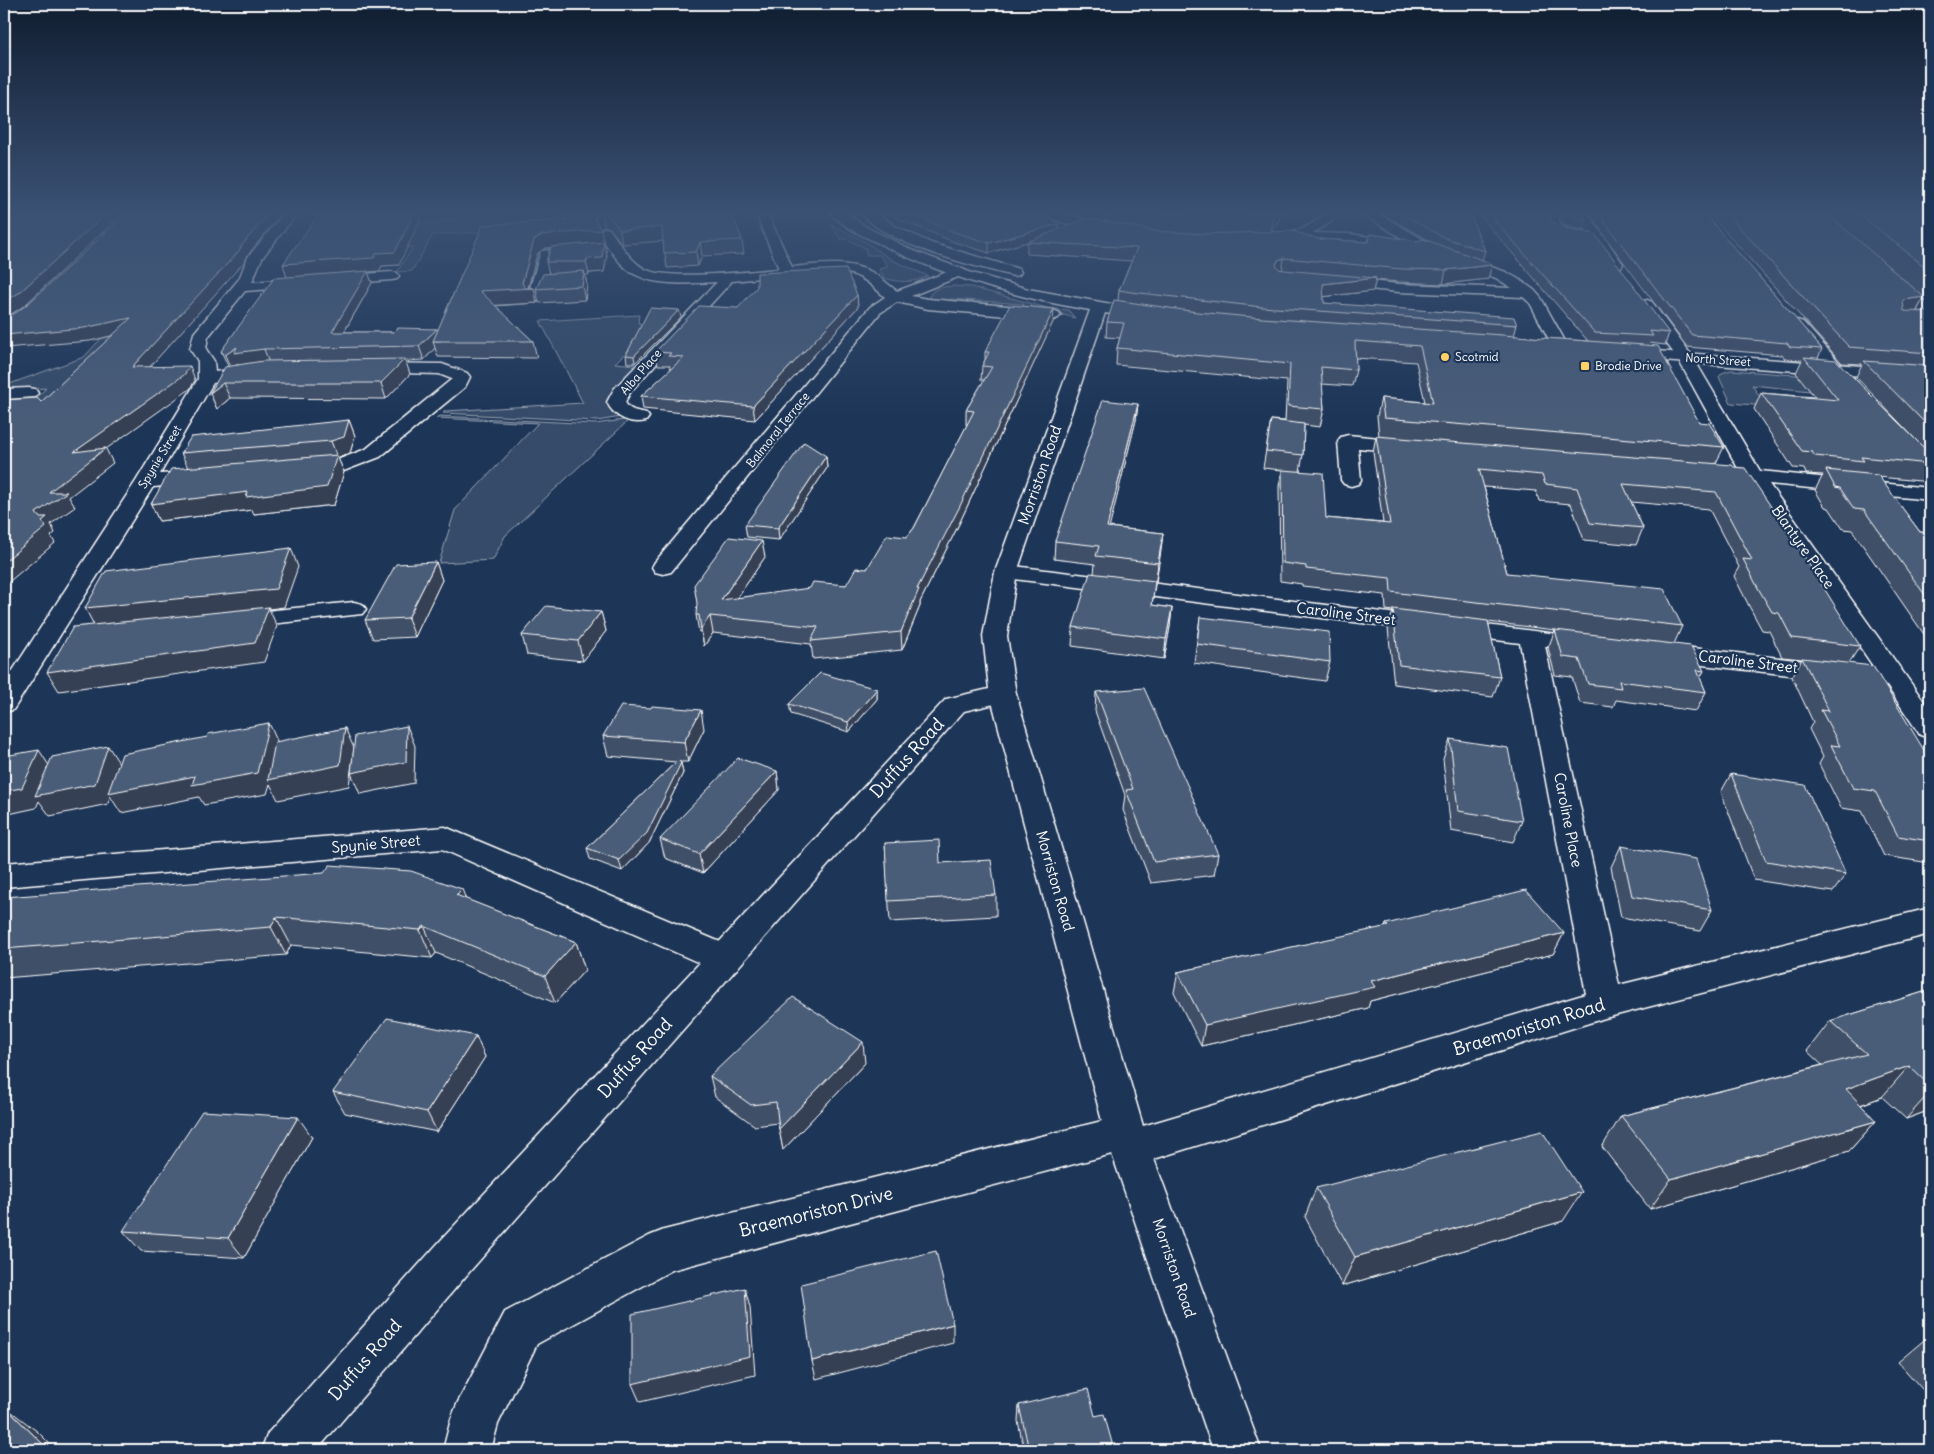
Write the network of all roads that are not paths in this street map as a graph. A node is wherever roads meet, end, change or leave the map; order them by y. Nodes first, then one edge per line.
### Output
1 (246, 280) edge
2 (339, 280) edge
3 (725, 280) edge
4 (873, 280) edge
5 (938, 280) edge
6 (984, 280) edge
7 (1321, 280) edge
8 (1508, 280) edge
9 (1891, 280) edge
10 (556, 281) edge
11 (538, 282) joint
12 (240, 287) junction
13 (1529, 294) junction
14 (1639, 294) edge
15 (895, 297) junction
16 (534, 298) edge
17 (1098, 307) junction
18 (1134, 312) edge
19 (1930, 314) edge
20 (1054, 315) edge
21 (1789, 316) edge
22 (1542, 348) edge
23 (1562, 350) junction
24 (1580, 351) edge
25 (1609, 353) edge
26 (1686, 358) junction
27 (353, 368) edge
28 (1834, 369) junction
29 (269, 370) edge
30 (1930, 376) edge
31 (207, 379) junction
32 (29, 393) dead end
33 (4, 394) edge
34 (1863, 399) edge
35 (640, 417) dead end
36 (1427, 448) edge
37 (290, 471) edge
38 (1724, 473) edge
39 (223, 476) edge
40 (1753, 476) junction
41 (1351, 480) dead end
42 (146, 481) junction
43 (1930, 494) edge
44 (664, 567) dead end
45 (1006, 572) junction
46 (354, 609) dead end
47 (209, 624) edge
48 (1531, 637) junction
49 (74, 638) edge
50 (44, 641) junction
51 (1610, 646) edge
52 (1640, 650) edge
53 (1895, 679) junction
54 (1003, 694) junction
55 (4, 704) edge
56 (1930, 729) edge
57 (4, 875) edge
58 (1930, 921) edge
59 (725, 959) junction
60 (1605, 1004) junction
61 (1128, 1140) junction
62 (285, 1450) edge
63 (467, 1450) edge
64 (1238, 1450) edge

1 - 12 street
2 - 12 street
3 - 35 street, Alba Place
4 - 15 street
5 - 15 street, Balmoral Terrace
6 - 17 street
7 - 13 street
8 - 13 street
9 - 19 street
10 - 11 street
11 - 16 street
12 - 31 street
13 - 23 street
14 - 26 street, Blantyre Place
15 - 20 street
15 - 44 street, Balmoral Terrace
17 - 18 street
17 - 45 street, Morriston Road
21 - 28 street
22 - 23 street
23 - 24 street
25 - 26 street, North Street
26 - 28 street, North Street
26 - 40 street, Blantyre Place
27 - 37 street
28 - 30 street, North Street
28 - 34 street
29 - 31 street
31 - 42 street, Spynie Street
32 - 33 street
36 - 41 street
38 - 40 street
39 - 42 street
40 - 43 street
40 - 53 street, Blantyre Place
42 - 50 street, Spynie Street
45 - 48 street, Caroline Street
45 - 54 street, Morriston Road
46 - 47 street
48 - 51 street, Caroline Street
48 - 60 street, Caroline Place
49 - 50 street
50 - 55 street, Spynie Street
52 - 53 street, Caroline Street
53 - 56 street, Blantyre Place
54 - 59 street, Duffus Road
54 - 61 street, Morriston Road
57 - 59 street, Spynie Street
58 - 60 street, Braemoriston Road
59 - 62 street, Duffus Road
60 - 61 street, Braemoriston Road
61 - 63 street, Braemoriston Drive
61 - 64 street, Morriston Road

